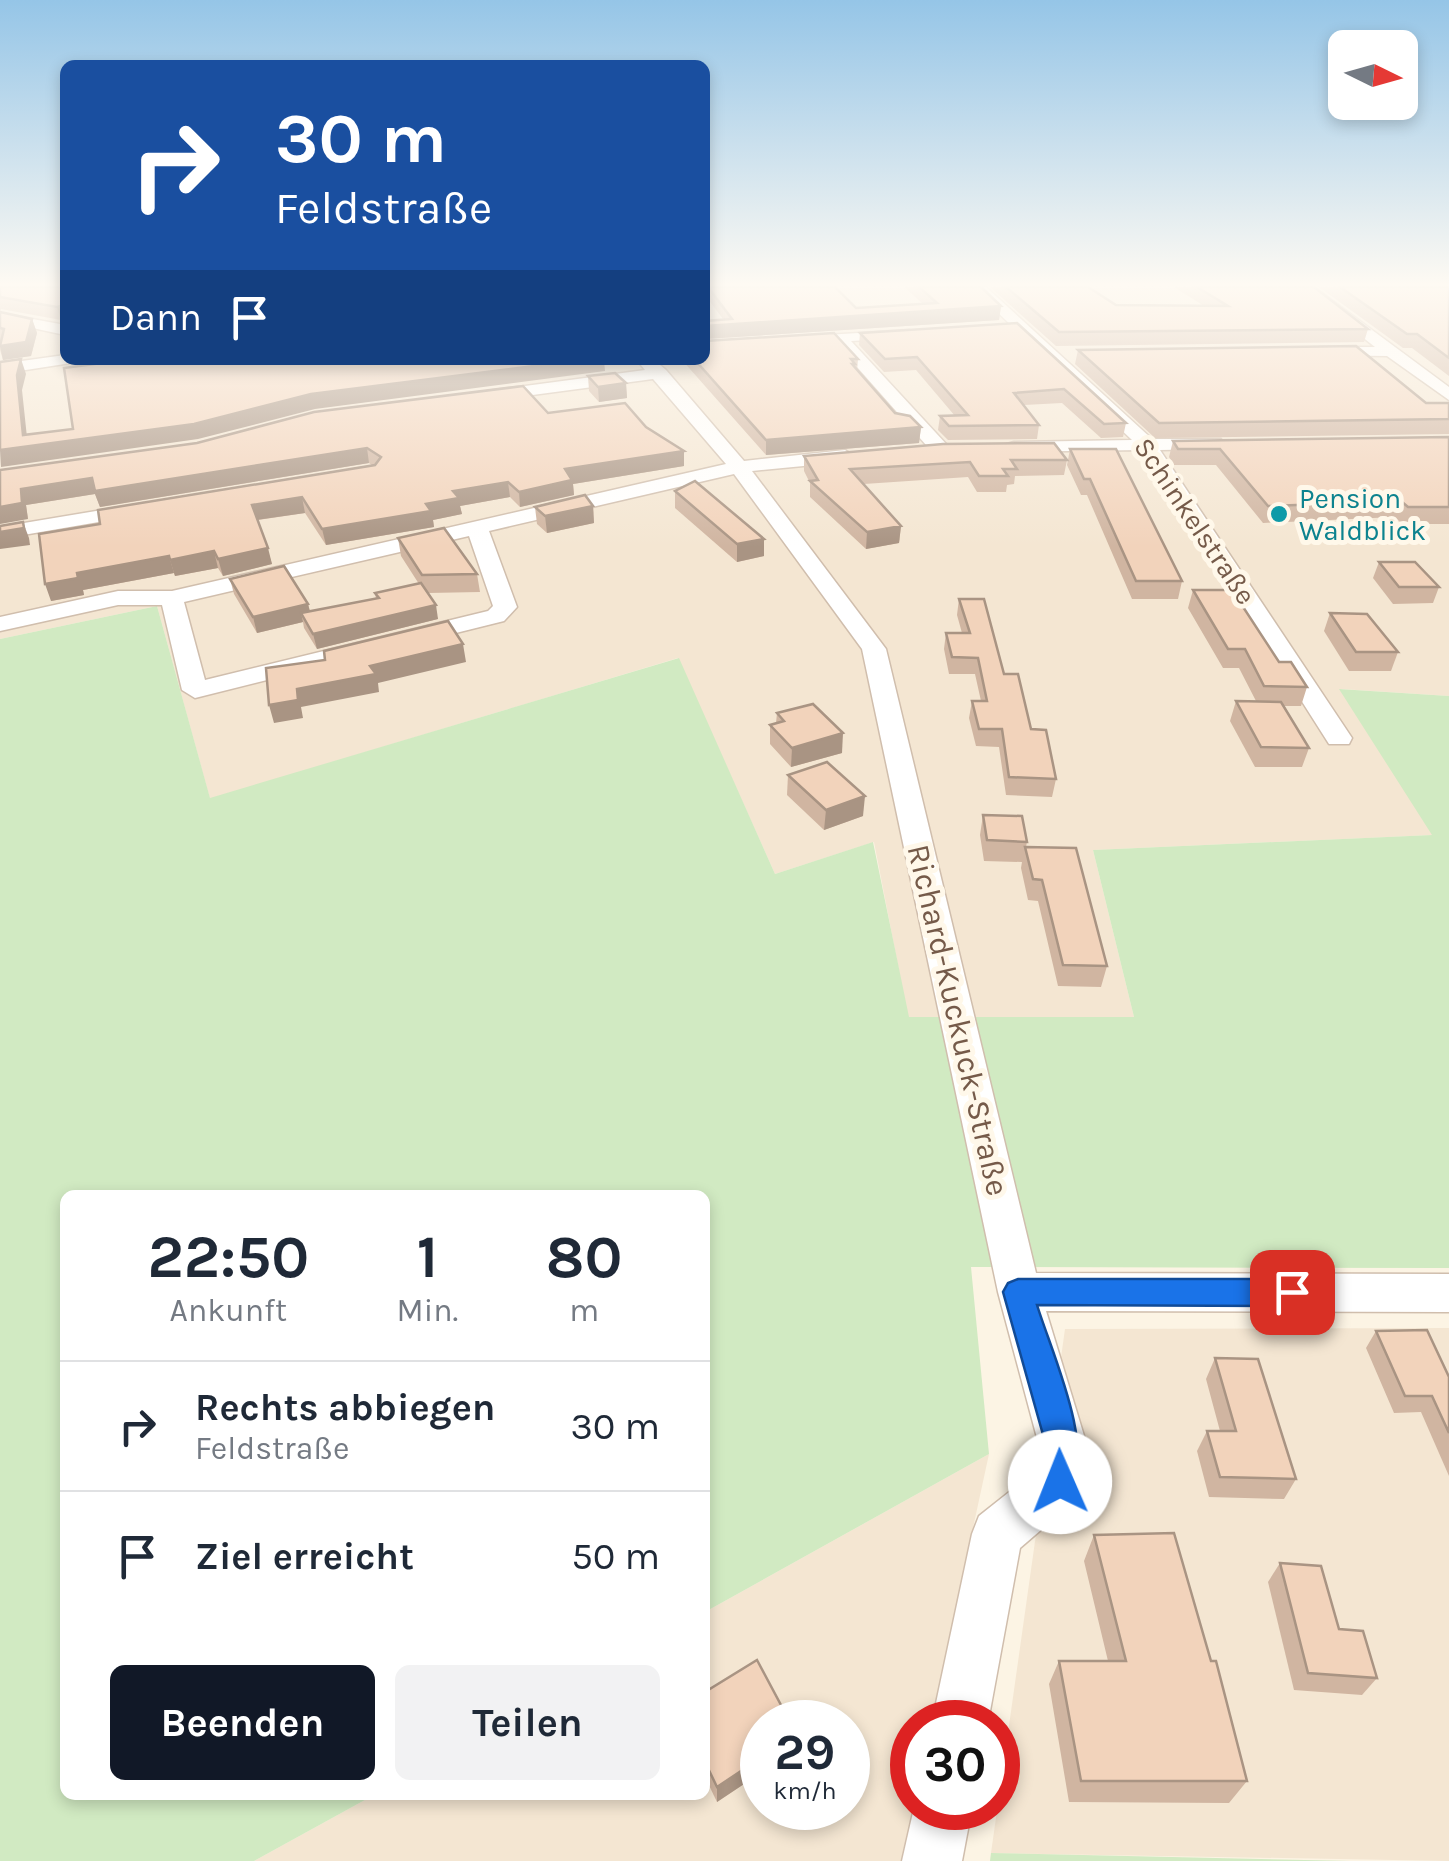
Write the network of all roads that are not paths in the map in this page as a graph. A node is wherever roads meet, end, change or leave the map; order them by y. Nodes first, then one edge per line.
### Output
1 (611, 374) edge
2 (658, 374) edge
3 (875, 374) edge
4 (1082, 374) edge
5 (1422, 374) edge
6 (1449, 395) edge
7 (468, 398) edge
8 (1242, 443) edge
9 (1147, 444) junction
10 (997, 448) edge
11 (905, 451) edge
12 (868, 454) edge
13 (739, 467) junction
14 (175, 504) edge
15 (477, 528) junction
16 (0, 532) edge
17 (172, 598) junction
18 (0, 624) edge
19 (1339, 738) dead end
20 (1018, 1292) junction
21 (1449, 1293) edge
22 (964, 1700) edge
23 (938, 1830) edge
24 (932, 1861) edge

1 - 7 street
2 - 13 street, Richard-Kuckuck-Straße
3 - 11 street
4 - 9 street, Schinkelstraße
5 - 6 street
8 - 9 street
9 - 10 street
9 - 19 street, Schinkelstraße
12 - 13 street
13 - 15 street
13 - 20 street, Richard-Kuckuck-Straße
14 - 16 street
15 - 17 street
15 - 17 street
17 - 18 street
20 - 21 street
20 - 22 street, Richard-Kuckuck-Straße
23 - 24 street

